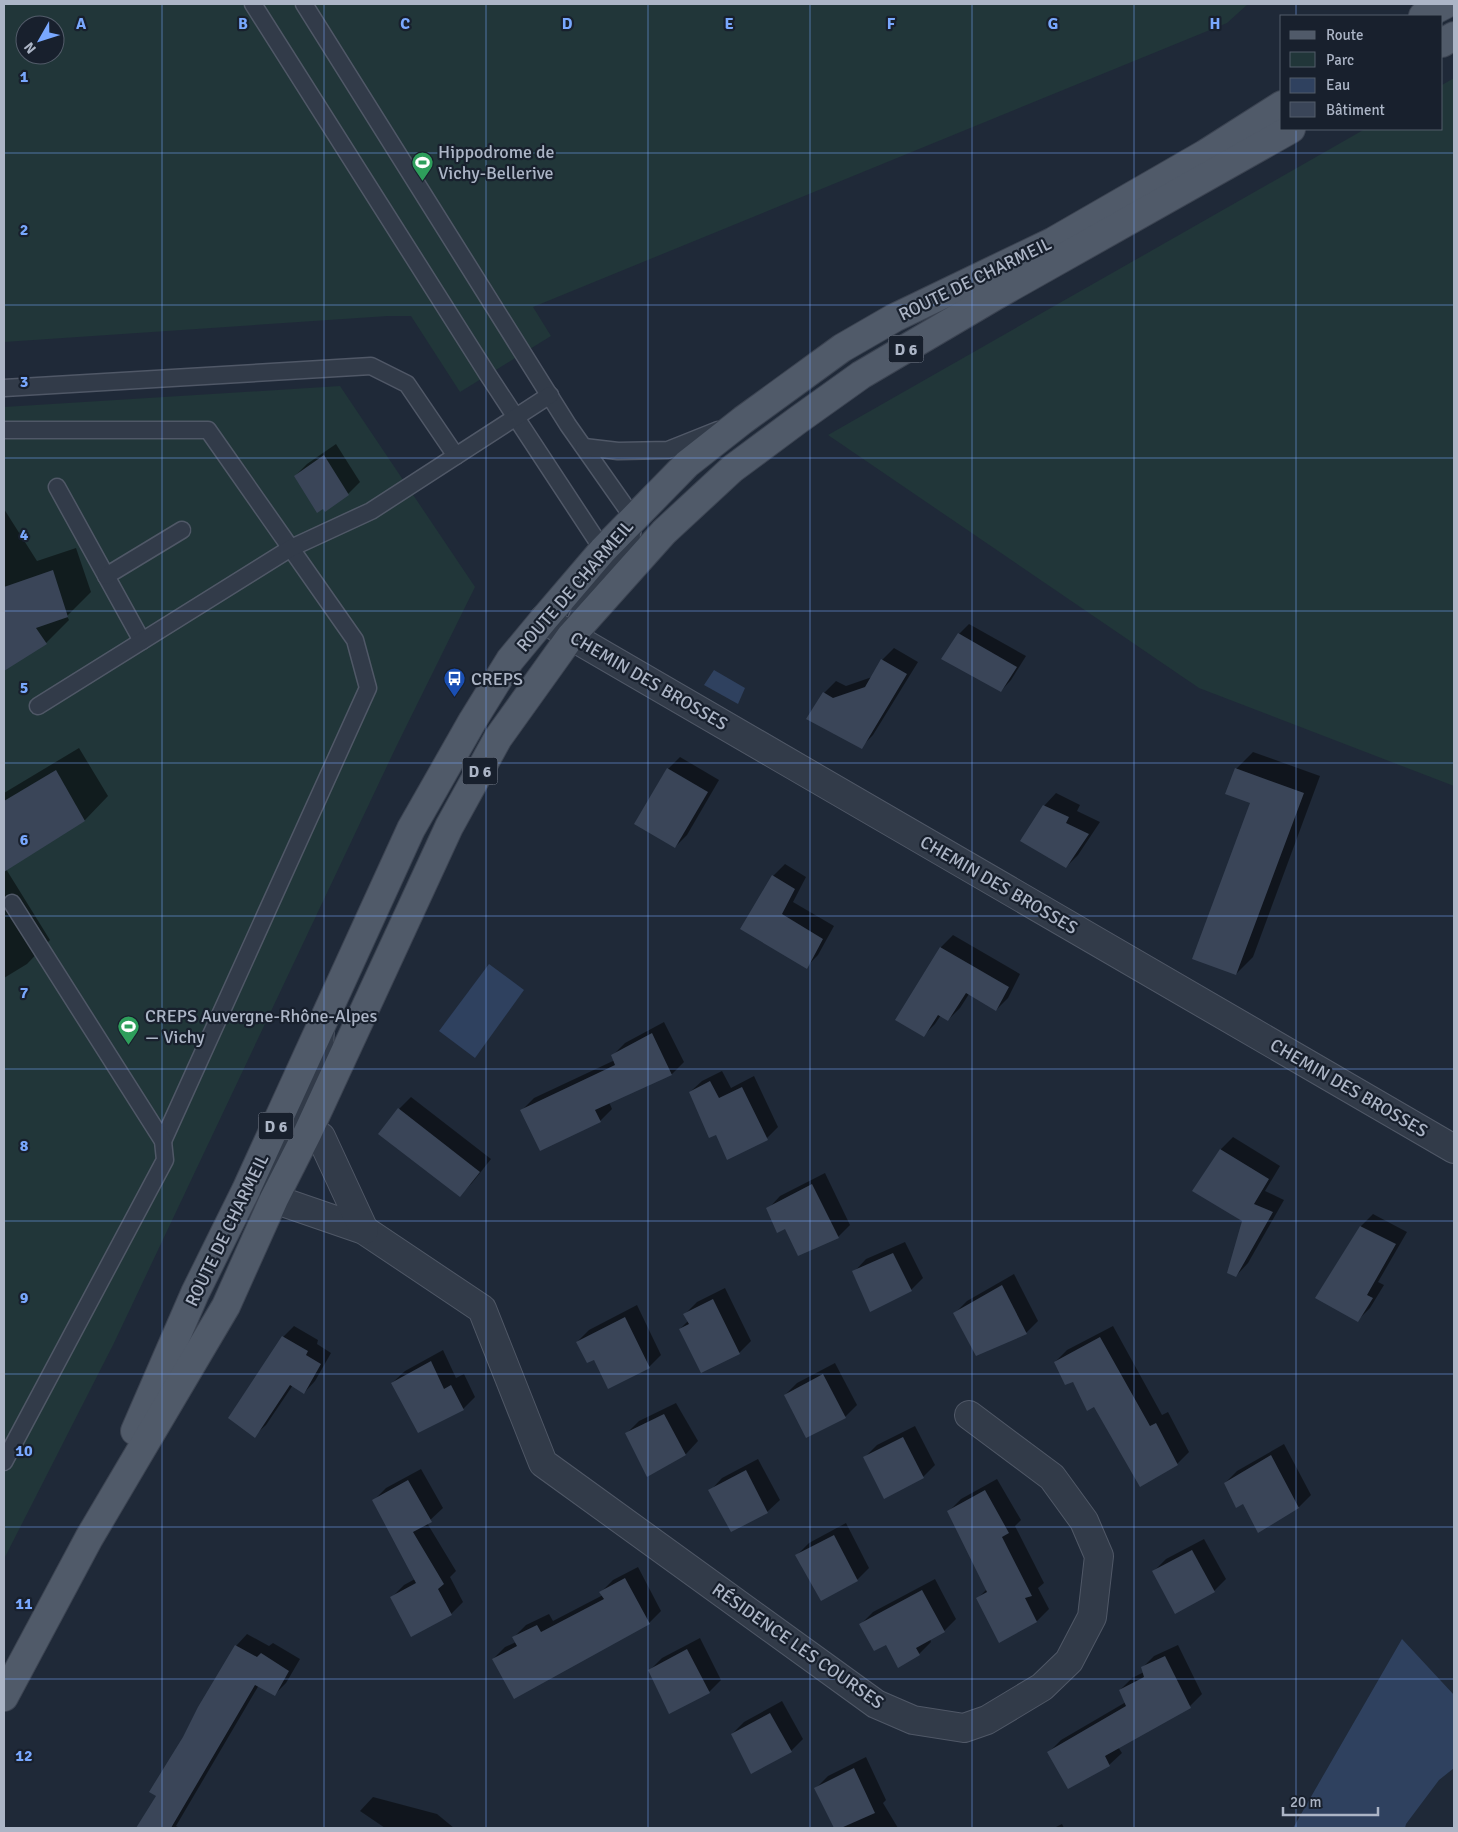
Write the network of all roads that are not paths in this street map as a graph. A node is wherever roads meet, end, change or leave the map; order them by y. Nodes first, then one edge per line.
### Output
1 (253, 4) edge
2 (304, 4) edge
3 (1446, 4) edge
4 (1425, 15) edge
5 (1454, 36) edge
6 (1443, 42) edge
7 (1280, 106) edge
8 (1289, 130) edge
9 (4, 388) edge
10 (550, 395) junction
11 (516, 417) junction
12 (743, 420) junction
13 (4, 430) edge
14 (584, 447) junction
15 (456, 456) junction
16 (57, 486) dead end
17 (182, 530) dead end
18 (632, 530) junction
19 (664, 532) junction
20 (291, 548) junction
21 (603, 550) junction
22 (106, 576) junction
23 (544, 619) junction
24 (571, 636) junction
25 (142, 641) junction
26 (38, 706) dead end
27 (12, 903) dead end
28 (320, 1030) junction
29 (308, 1132) junction
30 (163, 1141) junction
31 (1454, 1149) edge
32 (274, 1162) junction
33 (246, 1190) junction
34 (274, 1199) junction
35 (364, 1230) junction
36 (969, 1415) dead end
37 (4, 1462) edge
38 (89, 1538) junction
39 (4, 1697) edge

1 - 11 lane
2 - 10 lane
3 - 4 main road
5 - 6 main road
7 - 12 main road, ROUTE DE CHARMEIL / D 6
8 - 19 main road, ROUTE DE CHARMEIL / D 6
9 - 15 lane
10 - 11 lane
10 - 14 lane
11 - 15 lane
11 - 21 lane
12 - 14 lane
12 - 18 main road, ROUTE DE CHARMEIL / D 6
13 - 20 lane
14 - 18 lane
15 - 20 lane
16 - 22 lane
17 - 22 lane
18 - 19 lane
18 - 21 main road, ROUTE DE CHARMEIL / D 6
18 - 24 lane
19 - 24 main road, ROUTE DE CHARMEIL / D 6
20 - 25 lane
20 - 30 lane
21 - 23 main road, ROUTE DE CHARMEIL / D 6
22 - 25 lane
23 - 24 street, CHEMIN DES BROSSES
23 - 28 main road, ROUTE DE CHARMEIL / D 6
24 - 29 main road, ROUTE DE CHARMEIL / D 6
24 - 31 street, CHEMIN DES BROSSES
25 - 26 lane
27 - 30 lane
28 - 32 street
28 - 33 main road, ROUTE DE CHARMEIL / D 6
29 - 32 street
29 - 34 main road, ROUTE DE CHARMEIL / D 6
29 - 35 street
30 - 37 lane
32 - 33 street
32 - 34 street
33 - 38 main road, ROUTE DE CHARMEIL / D 6
34 - 35 street, RÉSIDENCE LES COURSES
34 - 38 main road, ROUTE DE CHARMEIL / D 6
35 - 36 street, RÉSIDENCE LES COURSES
38 - 39 main road, ROUTE DE CHARMEIL / D 6

